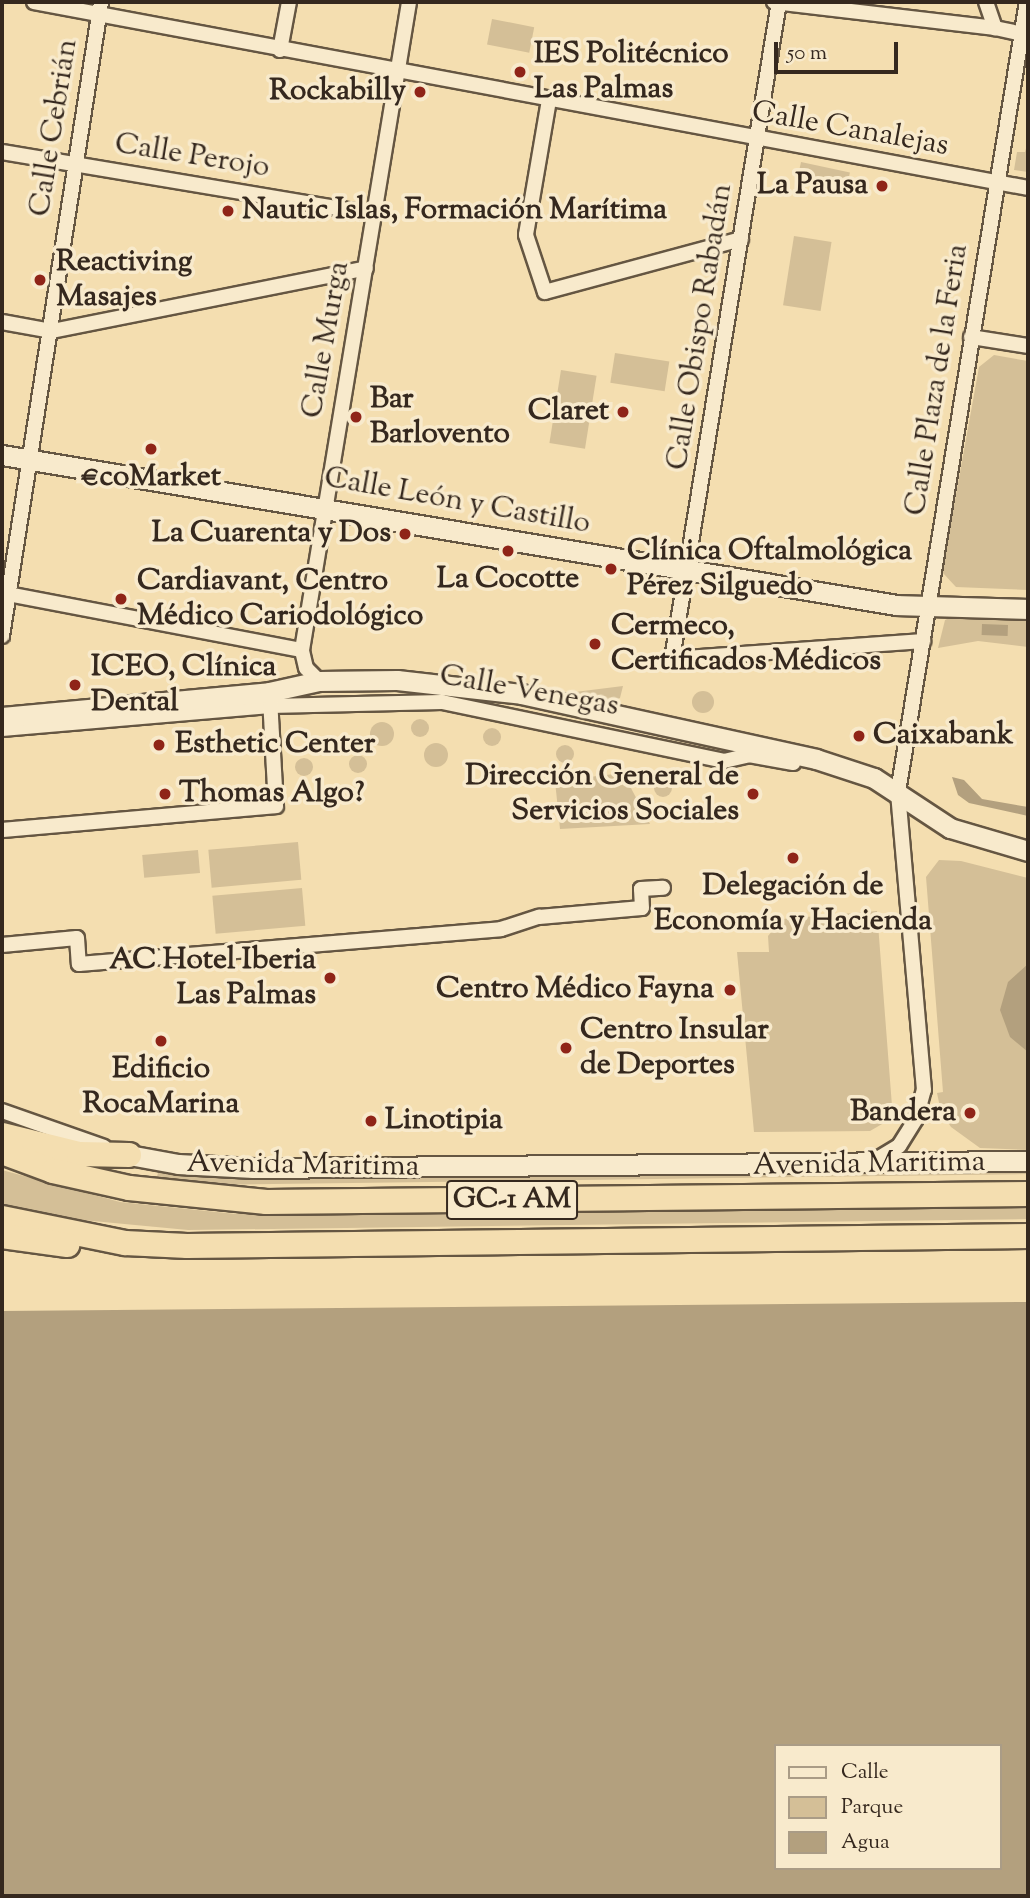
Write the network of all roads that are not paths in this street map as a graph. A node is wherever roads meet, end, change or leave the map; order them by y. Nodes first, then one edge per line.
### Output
1 (34, 2) edge
2 (289, 2) edge
3 (409, 2) edge
4 (778, 2) edge
5 (986, 2) edge
6 (1027, 2) edge
7 (100, 8) edge
8 (995, 29) junction
9 (1025, 34) edge
10 (280, 50) junction
11 (397, 71) junction
12 (549, 100) junction
13 (758, 140) junction
14 (2, 152) edge
15 (74, 164) junction
16 (997, 183) junction
17 (1028, 188) edge
18 (373, 214) junction
19 (741, 240) junction
20 (366, 268) junction
21 (2, 322) edge
22 (52, 331) junction
23 (971, 337) junction
24 (1028, 346) edge
25 (2, 456) edge
26 (30, 460) junction
27 (324, 509) junction
28 (689, 572) junction
29 (4, 594) edge
30 (930, 607) junction
31 (1028, 610) edge
32 (2, 636) edge
33 (923, 641) junction
34 (302, 650) junction
35 (319, 681) junction
36 (270, 699) junction
37 (2, 717) edge
38 (2, 729) edge
39 (874, 778) junction
40 (898, 792) junction
41 (2, 830) edge
42 (1028, 851) edge
43 (663, 888) dead end
44 (2, 945) edge
45 (2, 1111) edge
46 (2, 1135) edge
47 (2, 1152) edge
48 (129, 1155) junction
49 (874, 1161) junction
50 (1028, 1161) edge
51 (1028, 1194) edge
52 (2, 1218) edge
53 (2, 1236) edge
54 (1028, 1236) edge
55 (125, 1243) junction

1 - 7 street, Calle Canalejas
2 - 10 street
3 - 11 street, Calle Murga
4 - 8 street
4 - 13 street, Calle Obispo Rabadán
5 - 8 street
6 - 9 street, Calle Plaza de la Feria
7 - 10 street, Calle Canalejas
7 - 15 street, Calle Cebrián
8 - 9 street
9 - 16 street, Calle Plaza de la Feria
10 - 11 street, Calle Canalejas
11 - 12 street, Calle Canalejas
11 - 18 street, Calle Murga
12 - 13 street, Calle Canalejas
12 - 19 street
13 - 16 street, Calle Canalejas
13 - 19 street, Calle Obispo Rabadán
14 - 15 street, Calle Perojo
15 - 18 street, Calle Perojo
15 - 22 street, Calle Cebrián
16 - 17 street, Calle Canalejas
16 - 23 street, Calle Plaza de la Feria
18 - 20 street, Calle Murga
19 - 28 street, Calle Obispo Rabadán
20 - 22 street
20 - 27 street, Calle Murga
21 - 22 street
22 - 26 street, Calle Cebrián
23 - 24 street
23 - 30 street, Calle Plaza de la Feria
25 - 26 street, Calle León y Castillo
26 - 27 street, Calle León y Castillo
26 - 29 street, Calle Cebrián
27 - 28 street, Calle León y Castillo
27 - 34 street, Calle Murga
28 - 30 street, Calle León y Castillo
28 - 33 street, Calle Obispo Rabadán
29 - 32 street, Calle Cebrián
29 - 34 street
30 - 31 street, Calle León y Castillo
30 - 33 street, Calle Plaza de la Feria
33 - 40 street, Calle Plaza de la Feria
34 - 35 street
35 - 36 street, Calle Venegas
35 - 39 street, Calle Venegas
36 - 37 street, Calle Venegas
36 - 38 street, Calle Venegas
36 - 39 street, Calle Venegas
36 - 41 street
39 - 40 street, Calle Venegas
40 - 42 street, Calle Venegas
40 - 49 street, Calle Plaza de la Feria
43 - 44 street
45 - 48 street
46 - 48 highway
47 - 51 highway, Avenida Maritima / GC-1 AM
48 - 49 street
49 - 50 street
52 - 55 highway, GC-1 AM
53 - 55 highway
54 - 55 highway, GC-1 AM

